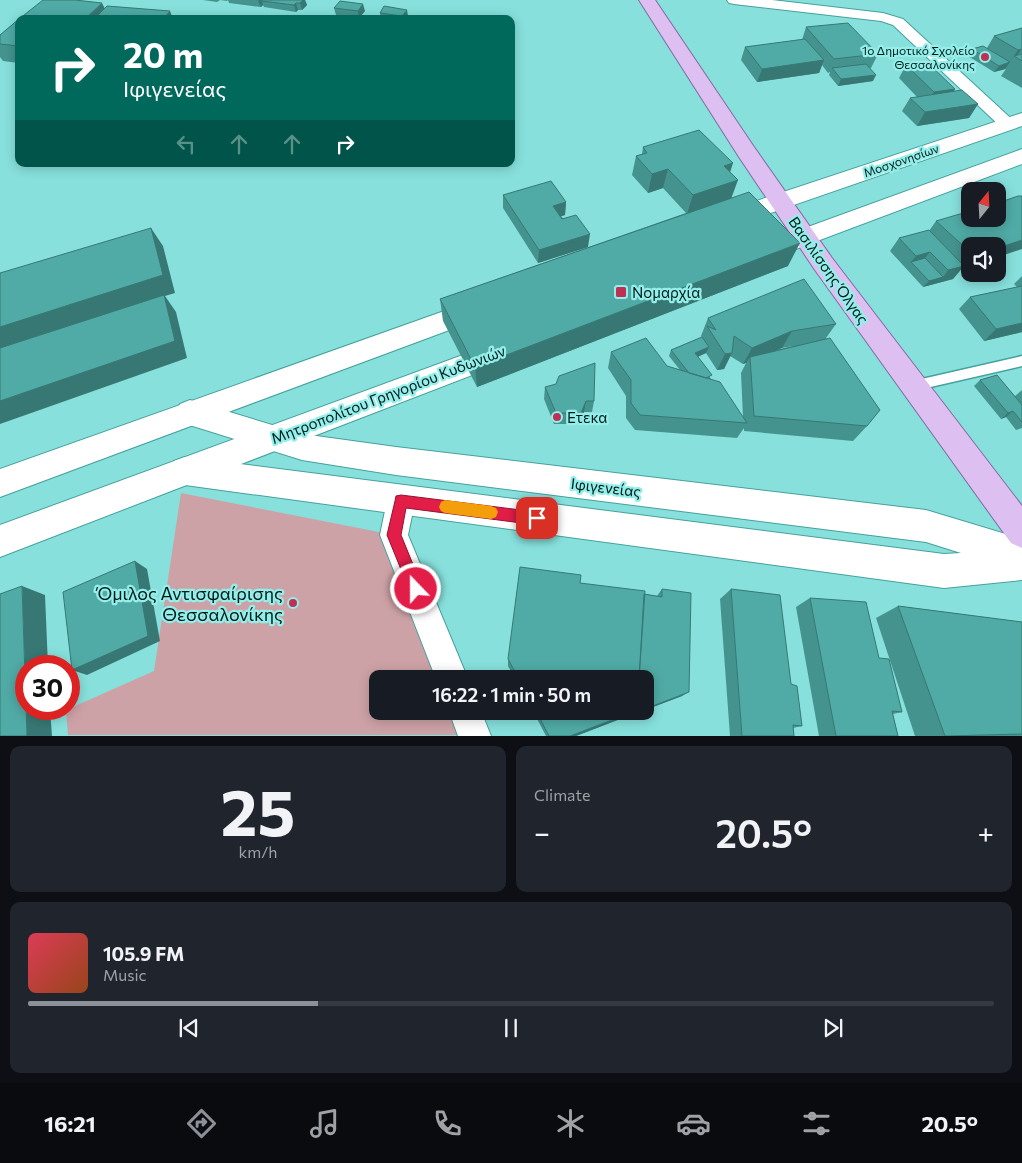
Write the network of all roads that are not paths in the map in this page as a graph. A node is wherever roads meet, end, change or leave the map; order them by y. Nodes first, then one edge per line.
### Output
1 (647, 0) edge
2 (734, 0) edge
3 (752, 1) edge
4 (1015, 122) edge
5 (1022, 156) edge
6 (780, 200) junction
7 (707, 227) edge
8 (804, 236) junction
9 (764, 252) edge
10 (501, 301) edge
11 (524, 343) edge
12 (1022, 361) edge
13 (913, 386) junction
14 (190, 413) junction
15 (272, 439) junction
16 (185, 471) junction
17 (0, 483) edge
18 (401, 501) junction
19 (1022, 532) edge
20 (0, 541) edge
21 (1022, 555) edge
22 (1022, 564) edge
23 (448, 670) edge
24 (469, 720) edge
25 (475, 736) edge

1 - 6 main road, Βασιλίσσης Όλγας
2 - 3 street
3 - 4 street
4 - 6 main road, Μοσχονησίων
5 - 8 main road
6 - 7 main road
6 - 8 main road, Βασιλίσσης Όλγας
8 - 9 main road
8 - 13 main road, Βασιλίσσης Όλγας
10 - 14 main road
11 - 15 main road, Μητροπολίτου Γρηγορίου Κυδωνιών
12 - 13 lane
13 - 19 main road, Βασιλίσσης Όλγας
14 - 15 main road, Ιφιγενείας
14 - 17 main road
15 - 16 main road, Μητροπολίτου Γρηγορίου Κυδωνιών
15 - 21 main road, Ιφιγενείας
16 - 18 main road
16 - 20 main road, Μητροπολίτου Γρηγορίου Κυδωνιών
18 - 22 main road
18 - 23 street
24 - 25 street

